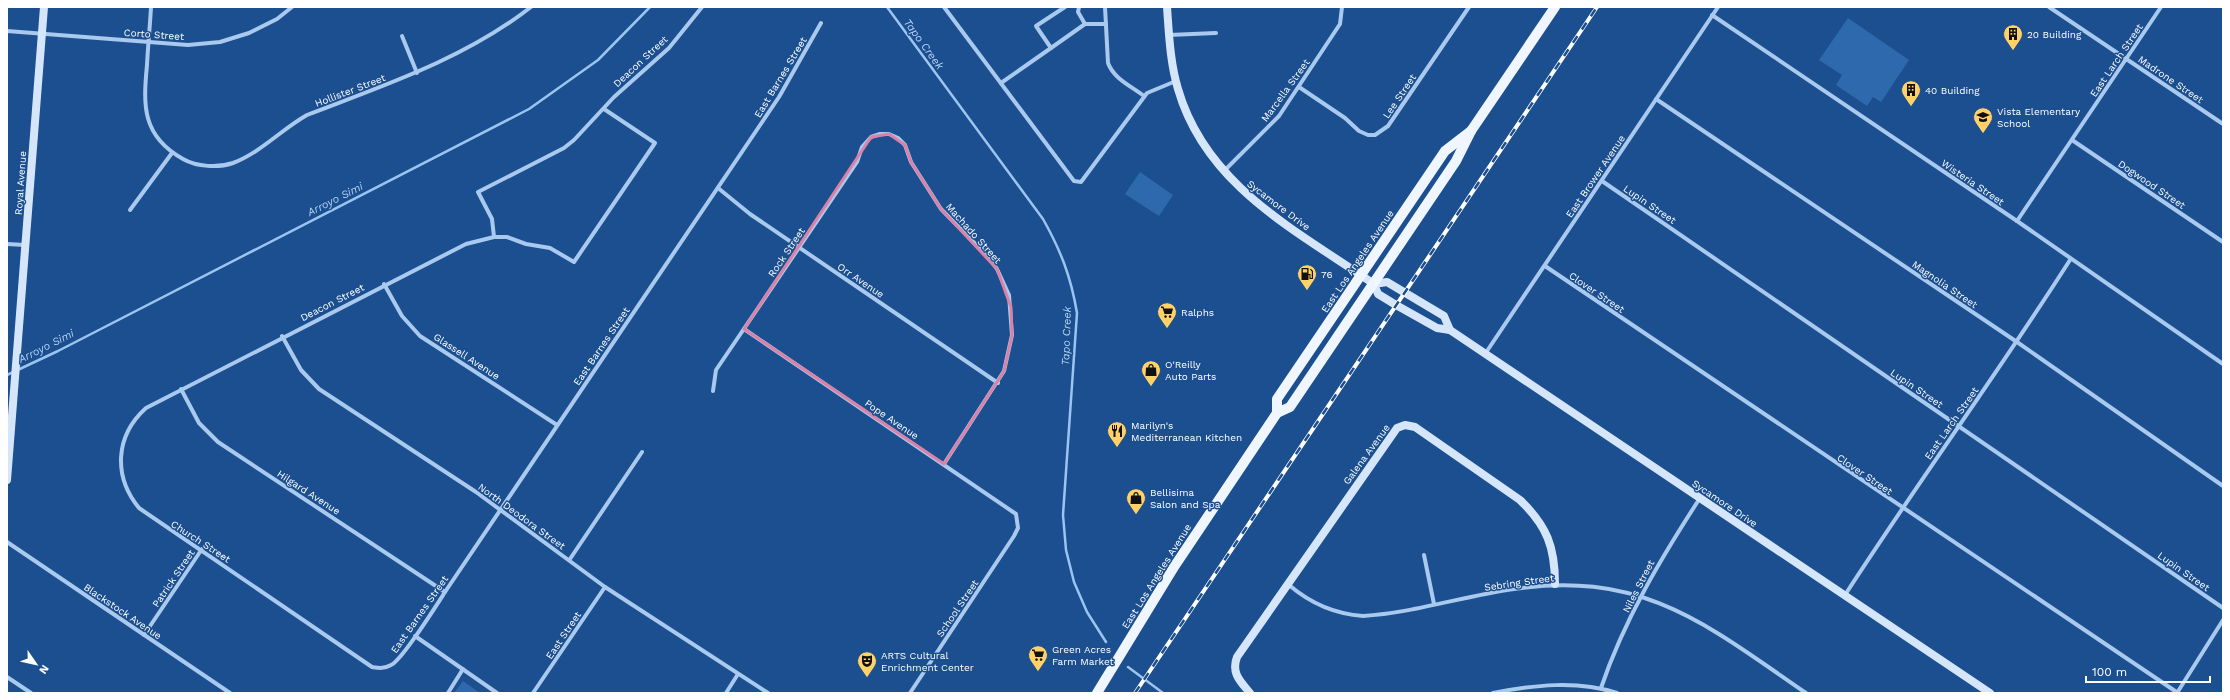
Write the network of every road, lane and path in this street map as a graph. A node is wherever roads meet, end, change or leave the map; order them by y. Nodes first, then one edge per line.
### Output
1 (44, 7) edge
2 (151, 7) edge
3 (292, 7) edge
4 (531, 7) edge
5 (702, 7) edge
6 (944, 7) edge
7 (1065, 7) edge
8 (1078, 7) edge
9 (1105, 7) edge
10 (1168, 7) edge
11 (1342, 7) edge
12 (1469, 7) edge
13 (1555, 7) edge
14 (1718, 7) edge
15 (2049, 7) edge
16 (2161, 7) edge
17 (1712, 15) junction
18 (821, 23) dead end
19 (1085, 24) junction
20 (1106, 24) junction
21 (7, 31) edge
22 (1216, 32) dead end
23 (42, 33) junction
24 (1169, 35) junction
25 (402, 36) dead end
26 (148, 42) junction
27 (1051, 48) junction
28 (2126, 59) junction
29 (417, 73) junction
30 (1176, 81) junction
31 (1001, 83) junction
32 (1299, 87) junction
33 (1144, 96) junction
34 (1656, 99) junction
35 (604, 109) junction
36 (2223, 124) edge
37 (1471, 131) junction
38 (885, 134) joint
39 (2072, 140) junction
40 (172, 153) junction
41 (1223, 172) junction
42 (1602, 181) junction
43 (718, 188) junction
44 (130, 210) dead end
45 (2017, 221) junction
46 (494, 237) junction
47 (2223, 242) edge
48 (7, 244) edge
49 (25, 245) junction
50 (799, 248) junction
51 (2070, 260) junction
52 (1545, 266) junction
53 (1361, 275) junction
54 (384, 284) junction
55 (1374, 284) junction
56 (744, 329) junction
57 (1450, 330) junction
58 (282, 336) junction
59 (2016, 342) junction
60 (1485, 354) junction
61 (2223, 364) edge
62 (998, 383) junction
63 (181, 389) junction
64 (713, 391) dead end
65 (1277, 413) junction
66 (557, 426) junction
67 (1959, 426) junction
68 (642, 452) dead end
69 (944, 464) junction
70 (7, 480) edge
71 (2223, 486) edge
72 (1700, 498) junction
73 (1902, 508) junction
74 (500, 511) junction
75 (1017, 531) joint
76 (7, 542) edge
77 (202, 549) junction
78 (1424, 555) dead end
79 (570, 560) junction
80 (1555, 584) junction
81 (1289, 585) junction
82 (605, 587) junction
83 (445, 592) junction
84 (1641, 595) junction
85 (1845, 595) junction
86 (1434, 604) junction
87 (2223, 608) edge
88 (2223, 620) edge
89 (144, 635) junction
90 (415, 636) junction
91 (383, 668) joint
92 (463, 669) junction
93 (738, 674) junction
94 (7, 677) edge
95 (1601, 688) junction
96 (31, 693) edge
97 (230, 693) edge
98 (448, 693) edge
99 (497, 693) edge
100 (533, 693) edge
101 (726, 693) edge
102 (768, 693) edge
103 (910, 693) edge
104 (1097, 693) edge
105 (1250, 693) edge
106 (1492, 693) edge
107 (1617, 693) edge
108 (1806, 693) edge
109 (1990, 693) edge
110 (2177, 693) edge

1 - 23 main road, Royal Avenue
2 - 26 street, Hollister Street
3 - 26 street, Corto Street
4 - 29 street, Hollister Street
5 - 35 street, Deacon Street
6 - 31 street
7 - 27 street
8 - 19 street
9 - 20 street
10 - 24 main road, Sycamore Drive
11 - 32 street, Marcella Street
12 - 32 street, Lee Street
13 - 37 main road, East Los Angeles Avenue
14 - 17 street, East Brower Avenue
15 - 28 street, Madrone Street
16 - 28 street, East Larch Street
17 - 34 street, East Brower Avenue
17 - 45 street, Wisteria Street
18 - 43 street, East Barnes Street
19 - 20 street
19 - 27 street
20 - 33 street
21 - 23 street, Corto Street
22 - 24 street
23 - 26 street, Corto Street
23 - 49 main road, Royal Avenue
24 - 30 main road, Sycamore Drive
25 - 29 street
26 - 40 street, Hollister Street
27 - 31 street
28 - 36 street, Madrone Street
28 - 39 street, East Larch Street
29 - 40 street, Hollister Street
30 - 33 street
30 - 41 main road, Sycamore Drive
31 - 33 street
32 - 41 street, Marcella Street
34 - 42 street, East Brower Avenue
34 - 59 street, Magnolia Street
35 - 46 street, Deacon Street
35 - 46 street, Deacon Street
37 - 53 main road, East Los Angeles Avenue
37 - 55 main road, East Los Angeles Avenue
38 - 50 street, Rock Street
38 - 62 street, Machado Street
39 - 45 street, East Larch Street
39 - 47 street, Dogwood Street
40 - 44 street
41 - 53 main road, Sycamore Drive
42 - 52 street, East Brower Avenue
42 - 67 street, Lupin Street
43 - 50 street, Orr Avenue
43 - 66 street, East Barnes Street
45 - 51 street, Wisteria Street
46 - 54 street, Deacon Street
48 - 49 street
49 - 70 main road, Royal Avenue
50 - 56 street, Rock Street
50 - 62 street, Orr Avenue
51 - 59 street, East Larch Street
51 - 61 street, Wisteria Street
52 - 60 street, East Brower Avenue
52 - 73 street, Clover Street
53 - 55 main road, Sycamore Drive
53 - 65 main road, East Los Angeles Avenue
54 - 58 street, Deacon Street
54 - 66 street, Glassell Avenue
55 - 57 main road, Sycamore Drive
55 - 57 main road, Sycamore Drive
55 - 65 main road, East Los Angeles Avenue
56 - 64 street, Rock Street
56 - 69 street, Pope Avenue
57 - 60 main road, Sycamore Drive
58 - 63 street, Deacon Street
58 - 74 street, North Deodora Street
59 - 67 street, East Larch Street
59 - 71 street, Magnolia Street
60 - 72 main road, Sycamore Drive
62 - 69 street, Machado Street
63 - 77 street, Church Street
63 - 83 street, Hilgard Avenue
65 - 104 main road, East Los Angeles Avenue
66 - 74 street, East Barnes Street
67 - 73 street, East Larch Street
67 - 87 street, Lupin Street
68 - 79 street
69 - 75 street, Pope Avenue
72 - 84 street, Niles Street
72 - 85 main road, Sycamore Drive
73 - 85 street, East Larch Street
73 - 110 street, Clover Street
74 - 79 street, North Deodora Street
74 - 83 street, East Barnes Street
75 - 103 street, School Street
76 - 89 street, Blackstock Avenue
77 - 89 street, Patrick Street
77 - 91 street, Church Street
78 - 86 street
79 - 82 street, North Deodora Street
80 - 81 main road, Galena Avenue
80 - 84 street, Sebring Street
80 - 86 street, Sebring Street
81 - 86 street, Sebring Street
81 - 105 main road, Galena Avenue
82 - 93 street, North Deodora Street
82 - 100 street, East Street
83 - 90 street, East Barnes Street
84 - 95 street, Niles Street
84 - 108 street, Sebring Street
85 - 109 main road, Sycamore Drive
88 - 110 street
89 - 97 street, Blackstock Avenue
90 - 91 street, East Barnes Street
90 - 92 street
92 - 98 street
92 - 99 street
93 - 101 street
93 - 102 street, North Deodora Street
94 - 96 street
95 - 106 street
95 - 107 street

